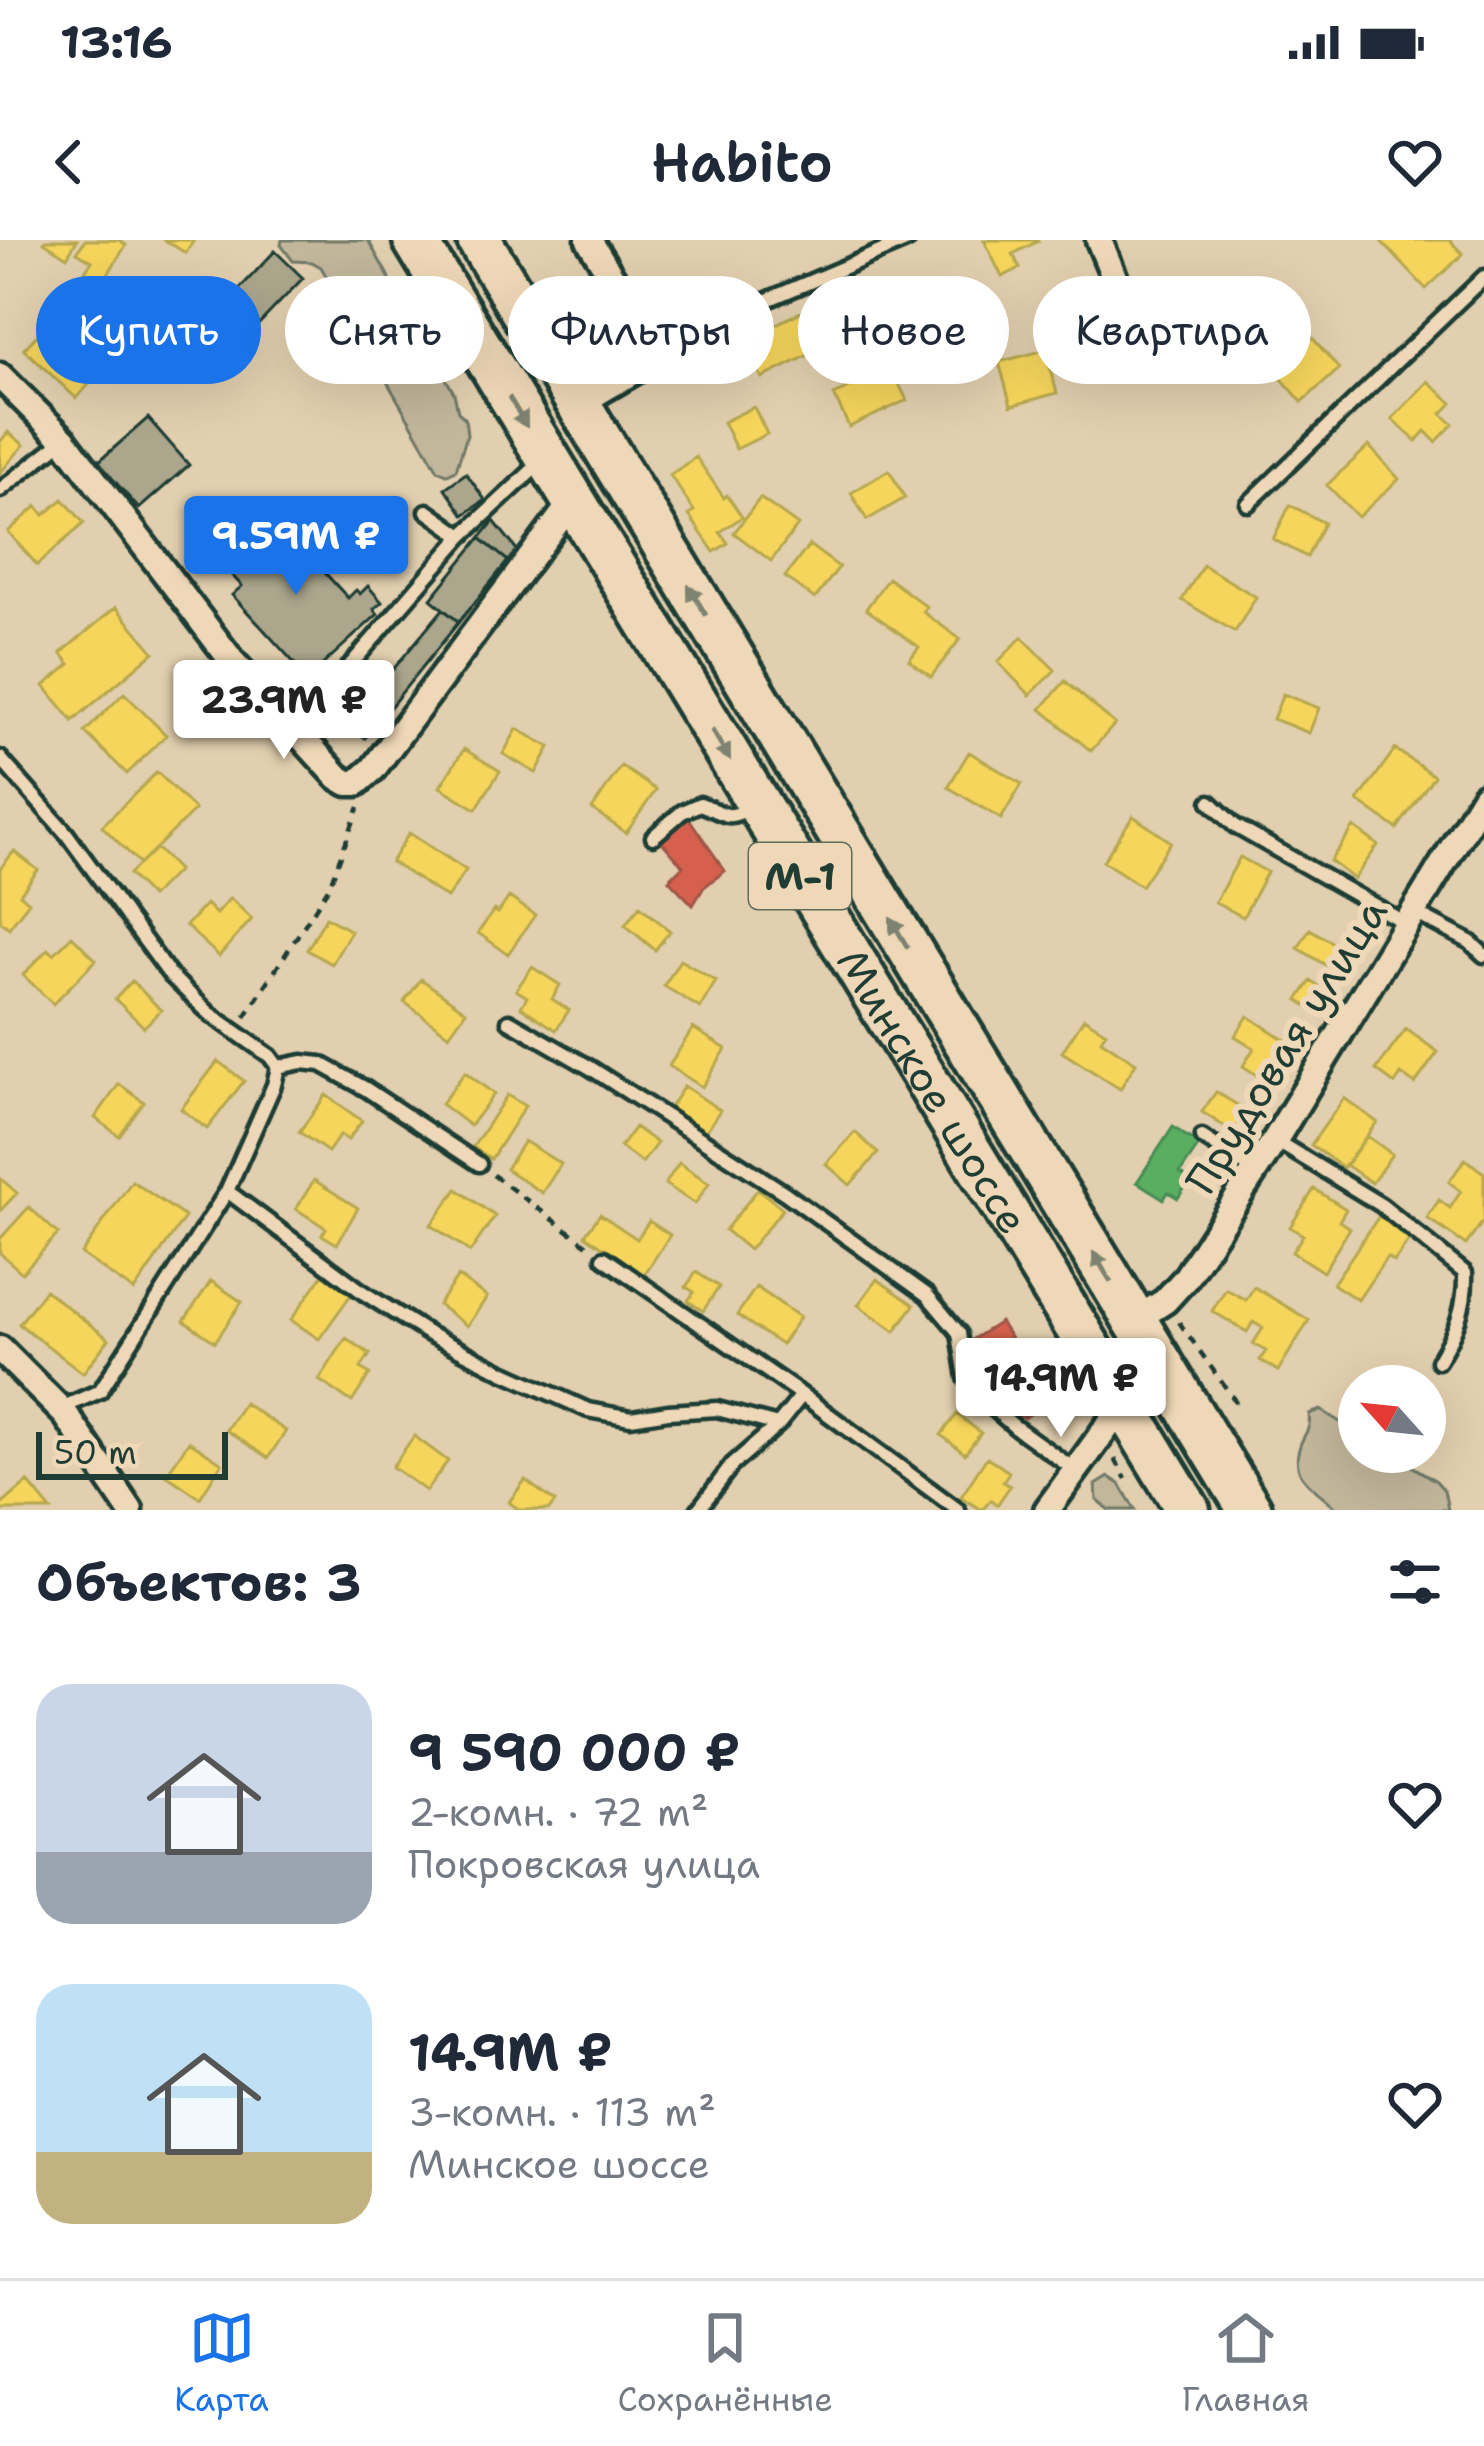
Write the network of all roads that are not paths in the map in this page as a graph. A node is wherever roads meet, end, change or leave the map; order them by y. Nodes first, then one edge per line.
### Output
1 (415, 240) edge
2 (479, 240) edge
3 (590, 240) edge
4 (908, 240) edge
5 (1099, 240) edge
6 (612, 276) edge
7 (1114, 276) edge
8 (1484, 277) edge
9 (774, 297) edge
10 (0, 376) edge
11 (612, 384) edge
12 (578, 404) junction
13 (64, 440) junction
14 (545, 458) junction
15 (0, 490) edge
16 (572, 502) junction
17 (1249, 504) dead end
18 (427, 512) dead end
19 (462, 536) junction
20 (322, 698) dead end
21 (0, 758) edge
22 (1484, 796) edge
23 (1210, 802) dead end
24 (756, 803) junction
25 (653, 837) dead end
26 (1411, 919) junction
27 (1484, 955) edge
28 (509, 1021) dead end
29 (278, 1067) junction
30 (1202, 1137) dead end
31 (1275, 1140) junction
32 (479, 1164) road end
33 (1255, 1171) junction
34 (227, 1191) junction
35 (604, 1258) road end
36 (1150, 1311) junction
37 (0, 1349) edge
38 (1438, 1361) dead end
39 (802, 1394) junction
40 (1123, 1405) junction
41 (60, 1409) junction
42 (778, 1425) junction
43 (1076, 1471) junction
44 (130, 1510) edge
45 (698, 1510) edge
46 (958, 1510) edge
47 (1047, 1510) edge
48 (1188, 1510) edge
49 (1250, 1510) edge

1 -> 14 highway, Минское шоссе / М-1
2 - 12 highway, Минское шоссе / М-1
3 - 6 street
4 - 9 lane
5 - 7 street
8 - 17 lane
10 - 13 street
11 - 12 street
36 -> 12 highway, Минское шоссе / М-1
13 - 15 lane
13 - 16 street
14 - 16 highway, Минское шоссе / М-1
14 - 19 lane
16 -> 24 highway, Минское шоссе / М-1
18 - 19 lane
19 - 20 lane
21 - 29 lane
22 - 26 street, Прудовая улица
23 - 26 lane
24 - 25 lane
24 - 40 highway, Минское шоссе / М-1
26 - 27 lane
26 - 31 street, Прудовая улица
28 - 43 lane
29 - 32 lane
29 - 34 lane
30 - 33 lane
31 - 33 street, Прудовая улица
31 - 38 lane
33 - 36 street, Прудовая улица
34 - 41 lane
34 - 42 lane
35 - 39 lane
36 - 49 highway, Минское шоссе / М-1
37 - 41 street
39 - 42 lane
39 - 46 lane
40 - 43 street
40 - 48 highway, Минское шоссе / М-1
41 - 44 street
42 - 45 lane
43 - 47 street

